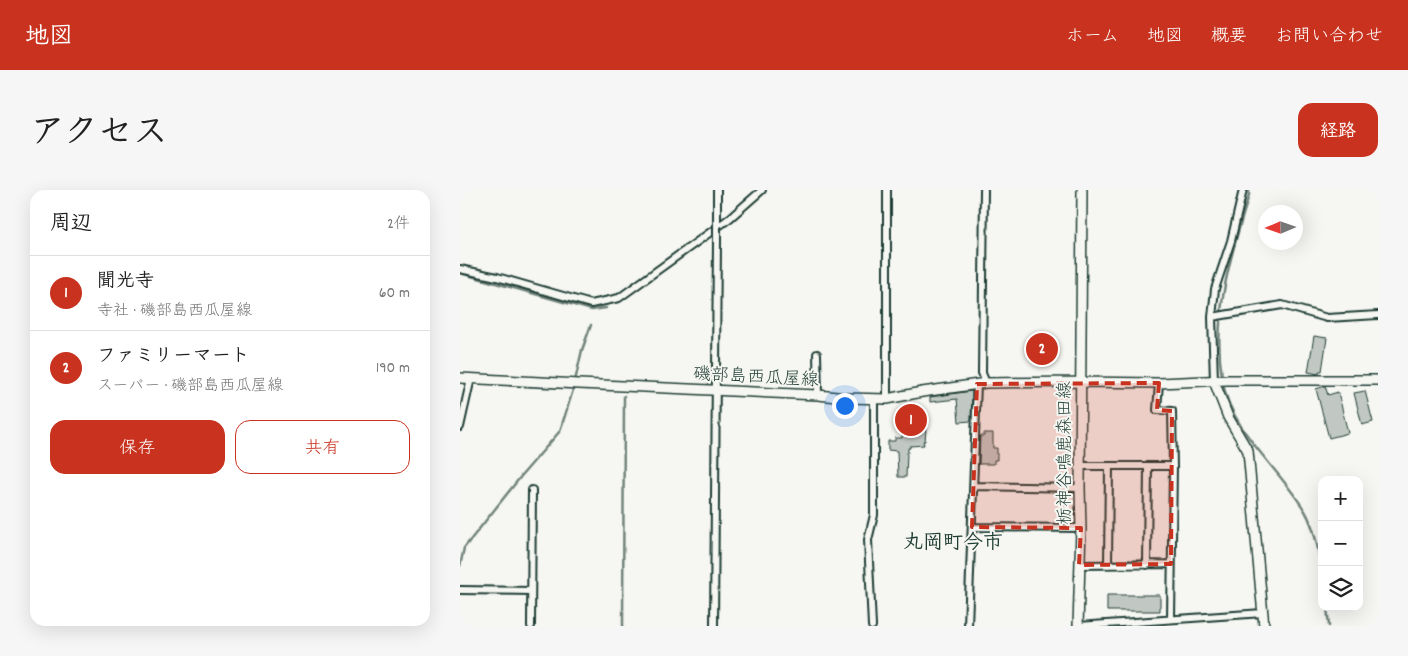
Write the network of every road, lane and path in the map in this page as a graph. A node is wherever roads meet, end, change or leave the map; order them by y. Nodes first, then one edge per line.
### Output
1 (717, 190) edge
2 (762, 190) edge
3 (887, 190) edge
4 (984, 190) edge
5 (1082, 190) edge
6 (1243, 190) edge
7 (460, 269) edge
8 (1378, 315) edge
9 (1212, 317) junction
10 (817, 354) dead end
11 (460, 378) edge
12 (471, 378) junction
13 (1378, 380) edge
14 (1220, 381) junction
15 (1080, 382) junction
16 (981, 383) junction
17 (1160, 383) junction
18 (716, 390) junction
19 (818, 394) junction
20 (874, 399) junction
21 (886, 399) junction
22 (460, 427) edge
23 (1080, 466) junction
24 (1109, 466) junction
25 (1148, 466) junction
26 (1173, 466) junction
27 (974, 486) junction
28 (1080, 488) junction
29 (532, 490) dead end
30 (972, 527) junction
31 (1081, 528) junction
32 (1171, 564) junction
33 (1108, 565) junction
34 (1147, 565) junction
35 (1079, 566) junction
36 (461, 590) edge
37 (531, 591) junction
38 (1264, 613) junction
39 (1171, 619) junction
40 (531, 626) edge
41 (714, 626) edge
42 (872, 626) edge
43 (968, 626) edge
44 (1078, 626) edge
45 (1264, 626) edge

1 - 18 street, bridge
2 - 7 street
3 - 21 street
4 - 16 street
5 - 15 main road, 栃神谷鳴鹿森田線
6 - 9 street
8 - 9 street
9 - 14 street
10 - 19 street
11 - 12 main road, 磯部島西瓜屋線
12 - 18 main road, 磯部島西瓜屋線
12 - 22 street
13 - 14 main road, 磯部島西瓜屋線
14 - 17 main road, 磯部島西瓜屋線
14 - 38 main road
15 - 16 main road, 磯部島西瓜屋線
15 - 17 main road, 磯部島西瓜屋線
15 - 23 main road, 栃神谷鳴鹿森田線
16 - 21 main road, 磯部島西瓜屋線
16 - 27 street
17 - 26 street
18 - 19 main road, 磯部島西瓜屋線
18 - 41 street
19 - 20 main road, 磯部島西瓜屋線
20 - 21 main road, 磯部島西瓜屋線
20 - 42 street
23 - 24 street
23 - 28 main road, 栃神谷鳴鹿森田線
24 - 25 street
24 - 33 street
25 - 26 street
25 - 34 street
26 - 32 street
27 - 28 street
27 - 30 street
28 - 31 main road, 栃神谷鳴鹿森田線
29 - 37 street
30 - 31 street
30 - 43 street
31 - 35 main road, 栃神谷鳴鹿森田線
32 - 34 street
32 - 39 street
33 - 34 street
33 - 35 street
35 - 44 main road, 栃神谷鳴鹿森田線
36 - 37 street
37 - 40 street
38 - 39 street
38 - 45 main road
39 - 44 street

